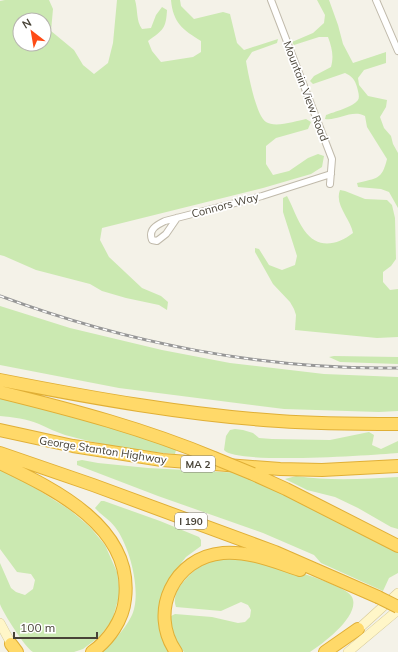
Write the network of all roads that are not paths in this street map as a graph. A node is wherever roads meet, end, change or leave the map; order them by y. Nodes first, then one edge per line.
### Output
1 (271, 0) edge
2 (376, 0) edge
3 (398, 51) edge
4 (331, 174) junction
5 (330, 184) dead end
6 (177, 218) dead end
7 (0, 380) edge
8 (0, 392) edge
9 (398, 424) edge
10 (0, 430) edge
11 (0, 454) edge
12 (0, 463) edge
13 (398, 466) edge
14 (398, 546) edge
15 (398, 593) edge
16 (373, 594) junction
17 (398, 607) edge
18 (398, 610) edge
19 (0, 623) edge
20 (358, 629) junction
21 (15, 649) edge
22 (92, 652) edge
23 (176, 652) edge
24 (325, 652) edge
25 (332, 652) edge
26 (348, 652) edge

1 - 4 street, Mountain View Road
2 - 3 street
4 - 5 street, Mountain View Road
4 - 6 street, Connors Way
7 - 9 highway
8 - 14 highway, bridge
10 - 13 highway, George Stanton Highway / MA 2
11 - 16 highway, I 190
12 - 22 highway
15 - 20 main road
16 - 17 highway, I 190, bridge
16 - 23 highway
18 - 26 main road
19 - 21 main road
20 - 24 highway
20 - 25 main road

